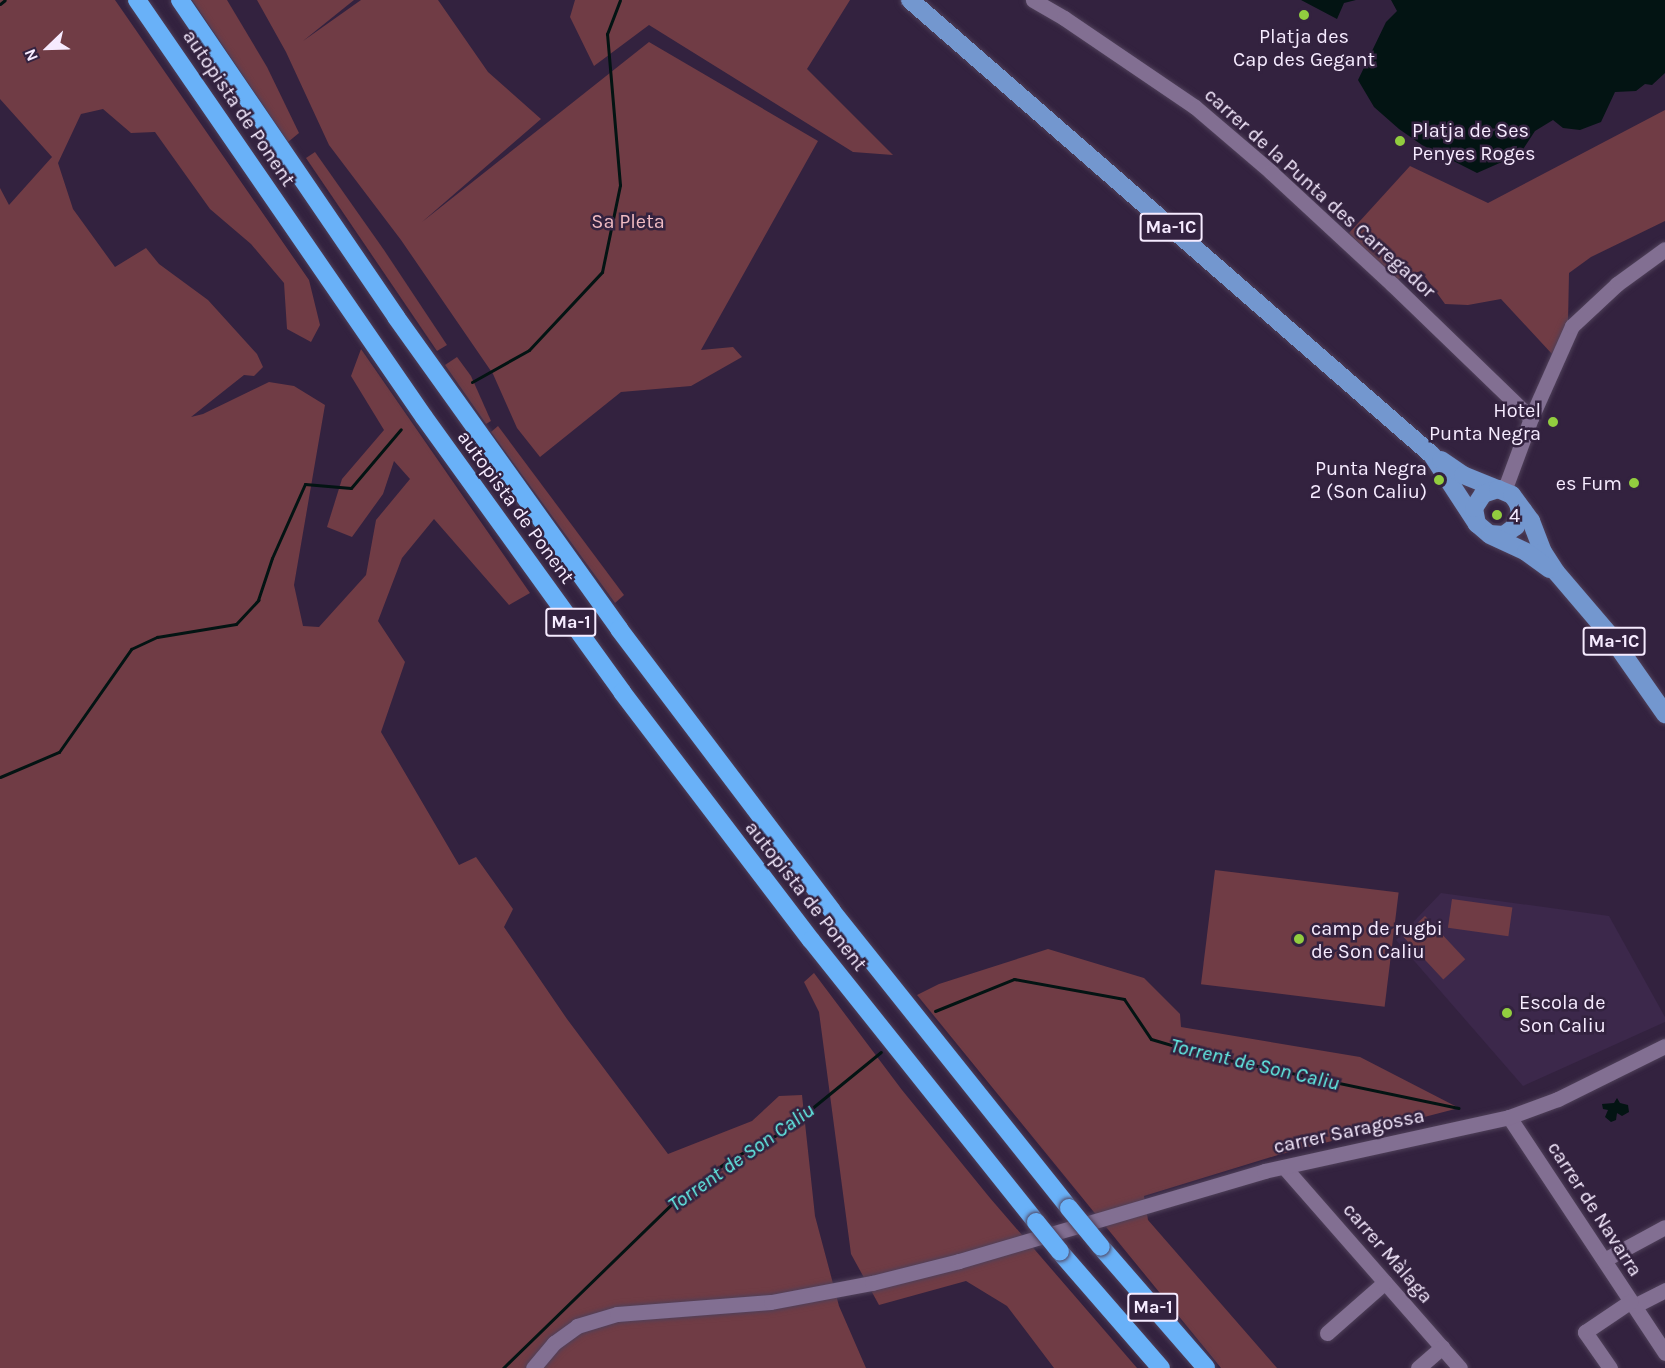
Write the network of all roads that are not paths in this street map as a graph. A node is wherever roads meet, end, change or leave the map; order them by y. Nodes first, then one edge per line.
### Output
1 (137, 0) edge
2 (180, 0) edge
3 (910, 0) edge
4 (1033, 0) edge
5 (1665, 249) edge
6 (1531, 418) junction
7 (1432, 455) junction
8 (1501, 490) junction
9 (1518, 504) junction
10 (1483, 529) junction
11 (1556, 572) junction
12 (1665, 714) edge
13 (1665, 1046) edge
14 (1509, 1117) junction
15 (1284, 1167) junction
16 (1665, 1227) edge
17 (1035, 1231) junction
18 (1604, 1260) junction
19 (1385, 1282) junction
20 (1665, 1290) edge
21 (1632, 1304) junction
22 (1327, 1333) dead end
23 (1442, 1347) junction
24 (1665, 1353) edge
25 (533, 1368) edge
26 (1161, 1368) edge
27 (1206, 1368) edge
28 (1418, 1368) edge
29 (1460, 1368) edge
30 (1610, 1368) edge

1 - 17 highway, autopista de Ponent / Ma-1
2 - 27 highway, autopista de Ponent / Ma-1, bridge
3 - 7 main road, Ma-1C
4 - 6 street, carrer de la Punta des Carregador
5 - 6 street
6 - 8 street
7 - 8 main road, Ma-1C
7 - 10 main road, Ma-1C
8 - 9 main road, Ma-1C
8 - 10 main road
9 - 10 main road
9 - 11 main road, Ma-1C
10 - 11 main road, Ma-1C
11 - 12 main road, Ma-1C
13 - 14 street, carrer Saragossa
14 - 15 street, carrer Saragossa
14 - 18 street, carrer de Navarra
15 - 17 street, carrer Saragossa
15 - 19 street, carrer Màlaga
16 - 18 street
17 - 25 street, carrer Saragossa
17 - 26 highway, Ma-1, bridge
18 - 21 street, carrer de Navarra
19 - 22 street
19 - 23 street, carrer Màlaga
20 - 21 street
21 - 24 street, carrer de Navarra
21 - 30 street
23 - 28 street
23 - 29 street, carrer Màlaga

